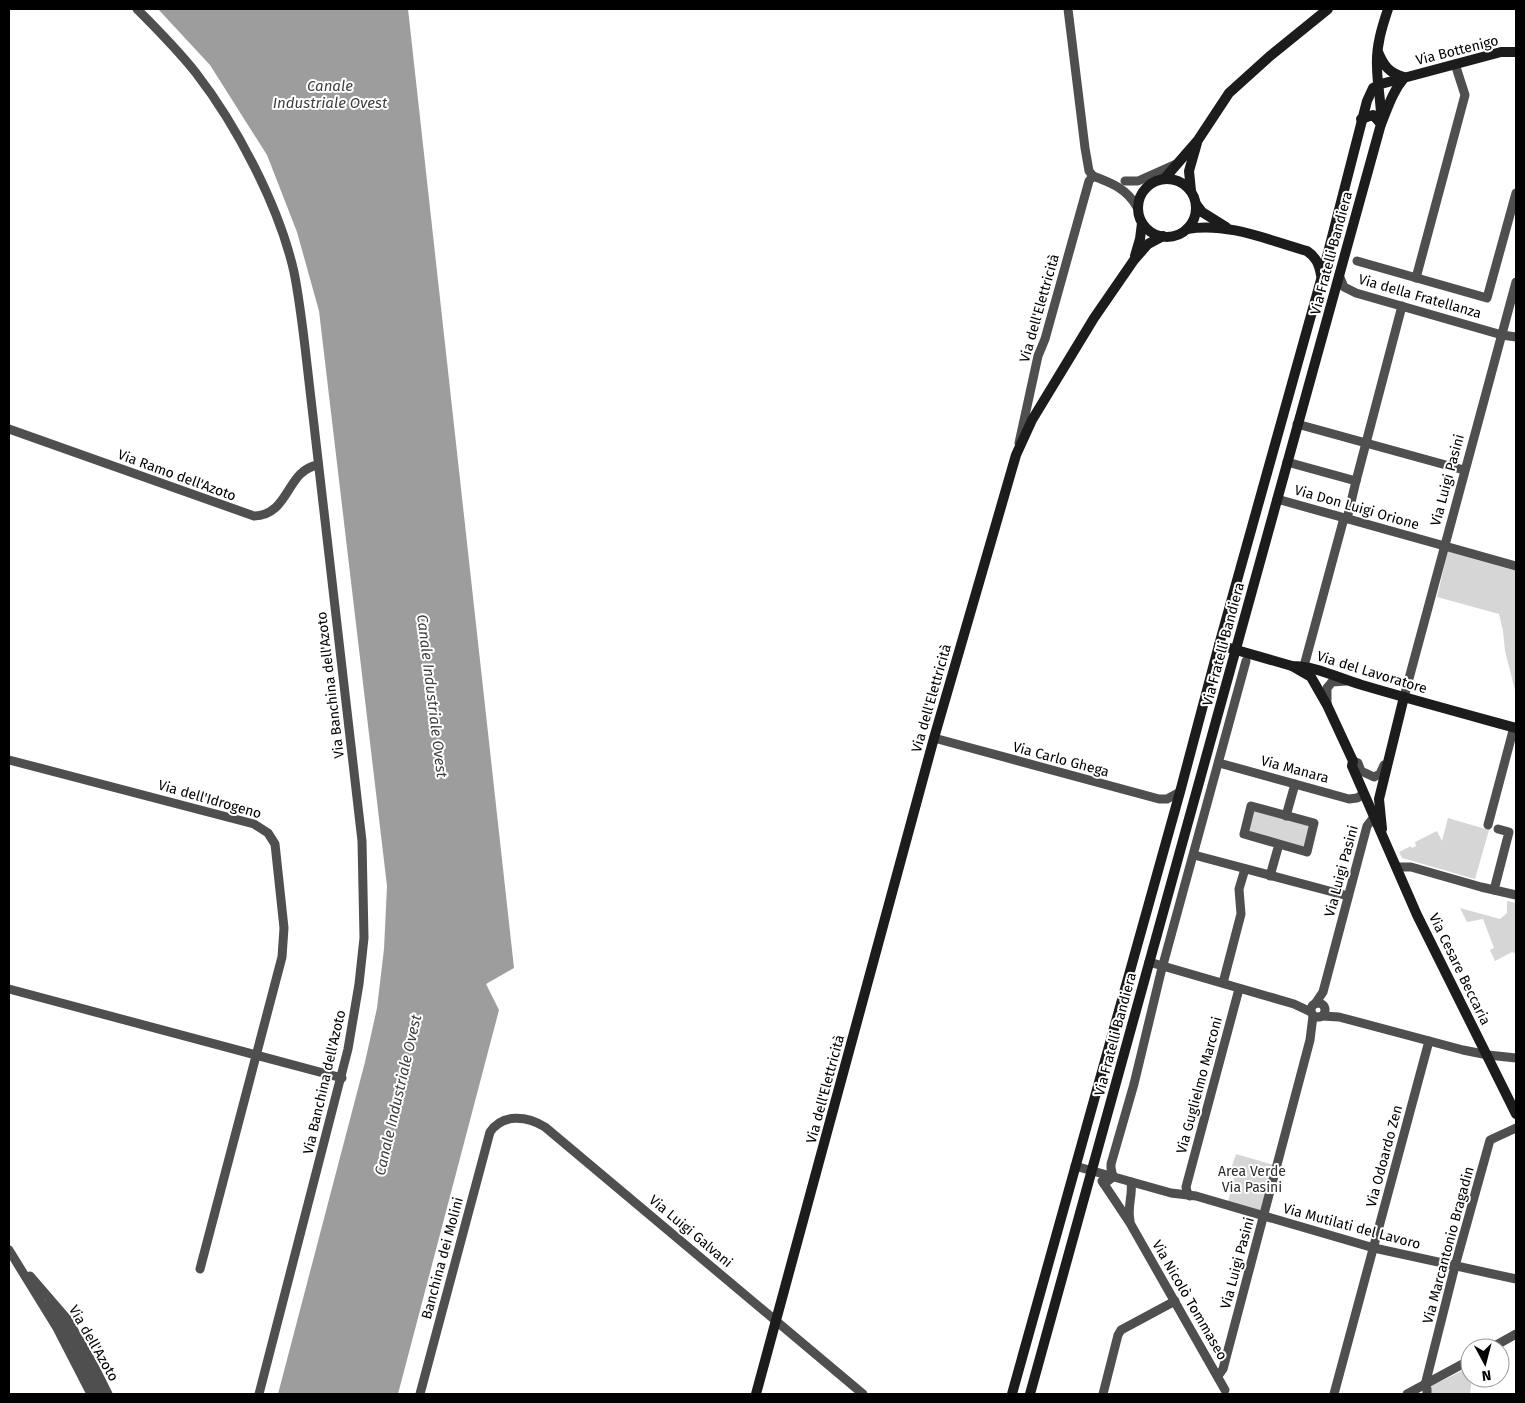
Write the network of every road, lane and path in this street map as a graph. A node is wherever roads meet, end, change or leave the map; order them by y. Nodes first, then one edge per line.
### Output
1 (137, 9) edge
2 (1068, 9) edge
3 (1328, 9) edge
4 (1388, 9) edge
5 (1377, 49) junction
6 (1516, 52) edge
7 (1455, 64) junction
8 (1405, 77) junction
9 (1378, 85) junction
10 (1361, 119) junction
11 (1381, 124) junction
12 (1198, 140) junction
13 (1179, 163) junction
14 (1093, 176) junction
15 (1165, 178) junction
16 (1125, 181) junction
17 (1113, 182) junction
18 (1149, 184) junction
19 (1191, 191) junction
20 (1516, 193) edge
21 (1196, 204) junction
22 (1137, 207) junction
23 (1142, 223) junction
24 (1227, 228) junction
25 (1187, 229) junction
26 (1163, 236) junction
27 (1329, 248) junction
28 (1307, 251) junction
29 (1134, 260) junction
30 (1357, 261) dead end
31 (1339, 275) junction
32 (1322, 276) junction
33 (1416, 278) junction
34 (1516, 282) edge
35 (1402, 306) junction
36 (1502, 335) junction
37 (1516, 336) edge
38 (1298, 424) junction
39 (9, 429) edge
40 (1367, 444) junction
41 (1016, 456) junction
42 (1287, 462) junction
43 (318, 466) junction
44 (1464, 470) junction
45 (1356, 482) junction
46 (1277, 499) junction
47 (1345, 518) junction
48 (1444, 546) junction
49 (1516, 566) edge
50 (1219, 645) junction
51 (1236, 650) junction
52 (1246, 661) dead end
53 (1292, 666) junction
54 (1304, 666) junction
55 (1349, 681) junction
56 (1407, 686) junction
57 (1389, 693) junction
58 (1404, 697) junction
59 (1327, 704) junction
60 (1399, 716) junction
61 (1515, 728) edge
62 (934, 738) junction
63 (1388, 757) junction
64 (9, 760) edge
65 (1353, 760) junction
66 (1218, 763) junction
67 (1295, 784) junction
68 (1180, 792) junction
69 (1364, 794) junction
70 (1286, 816) junction
71 (1374, 817) junction
72 (1488, 825) dead end
73 (1498, 829) dead end
74 (1512, 833) edge
75 (1382, 835) junction
76 (1279, 844) junction
77 (1194, 855) junction
78 (1396, 867) junction
79 (1245, 869) junction
80 (1270, 876) junction
81 (1494, 890) junction
82 (1516, 895) edge
83 (1348, 896) junction
84 (1149, 962) junction
85 (1162, 967) junction
86 (1223, 983) junction
87 (9, 989) edge
88 (1239, 989) junction
89 (1318, 1011) junction
90 (1429, 1041) junction
91 (257, 1055) junction
92 (1488, 1055) junction
93 (1516, 1058) edge
94 (342, 1078) junction
95 (1516, 1114) edge
96 (1516, 1128) edge
97 (492, 1130) joint
98 (1075, 1166) junction
99 (1093, 1171) junction
100 (1113, 1177) junction
101 (1131, 1182) junction
102 (1104, 1184) junction
103 (1188, 1192) junction
104 (1124, 1207) junction
105 (1264, 1217) junction
106 (1374, 1248) junction
107 (9, 1250) edge
108 (16, 1261) junction
109 (1455, 1266) junction
110 (200, 1269) dead end
111 (1516, 1279) edge
112 (1175, 1301) junction
113 (776, 1320) junction
114 (1460, 1365) edge
115 (1218, 1376) junction
116 (1425, 1384) junction
117 (1227, 1393) edge
118 (91, 1394) edge
119 (100, 1394) edge
120 (108, 1394) edge
121 (259, 1394) edge
122 (420, 1394) edge
123 (756, 1394) edge
124 (863, 1394) edge
125 (1012, 1394) edge
126 (1030, 1394) edge
127 (1103, 1394) edge
128 (1334, 1394) edge
129 (1407, 1394) edge
130 (1427, 1394) edge

1 - 43 street, Via Banchina dell'Azoto
2 - 14 street
3 - 12 main road
4 - 5 main road
5 - 8 main road
5 - 9 main road
6 - 7 main road, Via Bottenigo
7 - 8 main road, Via Bottenigo
7 - 33 street
8 - 9 main road
8 - 11 main road, Via Fratelli Bandiera
9 - 10 main road, Via Fratelli Bandiera
9 - 11 main road, Via Fratelli Bandiera
10 - 11 main road
10 - 27 main road, Via Fratelli Bandiera
11 - 31 main road, Via Fratelli Bandiera
12 - 13 main road
12 - 19 main road
13 - 15 main road
13 - 16 street
14 - 17 street
14 - 41 street, Via dell'Elettricità
15 - 18 main road
15 - 19 main road
16 - 17 street
16 - 18 street
17 - 22 street
18 - 22 main road
19 - 21 main road
20 - 33 street
21 - 24 main road
21 - 25 main road
22 - 23 main road
23 - 26 main road
23 - 29 main road
24 - 25 main road
24 - 28 main road
25 - 26 main road
26 - 29 main road
27 - 28 main road, Via Fratelli Bandiera
27 - 32 main road, Via Fratelli Bandiera
28 - 32 main road
29 - 41 main road
30 - 33 street
31 - 35 street, Via della Fratellanza
31 - 38 main road, Via Fratelli Bandiera
32 - 50 main road, Via Fratelli Bandiera
34 - 36 street, Via Luigi Pasini
35 - 36 street, Via della Fratellanza
35 - 40 street
36 - 37 street, Via della Fratellanza
36 - 44 street, Via Luigi Pasini
38 - 40 street
38 - 42 main road, Via Fratelli Bandiera
39 - 43 street, Via Ramo dell'Azoto
40 - 44 street
40 - 45 street
41 - 62 main road, Via dell'Elettricità
42 - 45 street
42 - 46 main road, Via Fratelli Bandiera
43 - 94 street, Via Banchina dell'Azoto
44 - 48 street, Via Luigi Pasini
45 - 47 street
46 - 47 street, Via Don Luigi Orione
46 - 51 main road, Via Fratelli Bandiera
47 - 48 street, Via Don Luigi Orione
47 - 54 street
48 - 49 street, Via Don Luigi Orione
48 - 56 street, Via Luigi Pasini
50 - 51 main road, Via del Lavoratore
50 - 68 main road, Via Fratelli Bandiera
51 - 53 main road, Via del Lavoratore
51 - 84 main road, Via Fratelli Bandiera
52 - 66 street, Via Fratelli Bandiera
53 - 54 main road, Via del Lavoratore
53 - 59 main road, Via Cesare Beccaria
54 - 55 main road, Via del Lavoratore
55 - 57 main road, Via del Lavoratore
55 - 59 street
56 - 57 street
56 - 58 street, Via Luigi Pasini
57 - 58 main road, Via del Lavoratore
57 - 60 street
58 - 60 main road, Via Cesare Beccaria
58 - 61 main road, Via del Lavoratore
59 - 65 main road, Via Cesare Beccaria
60 - 63 main road, Via Cesare Beccaria
61 - 72 street
62 - 68 street, Via Carlo Ghega
62 - 113 main road, Via dell'Elettricità
63 - 65 street
63 - 75 main road, Via Cesare Beccaria
64 - 91 street, Via dell'Idrogeno
65 - 69 main road, Via Cesare Beccaria
66 - 67 street, Via Manara
66 - 77 street, Via Fratelli Bandiera
67 - 69 street, Via Manara
67 - 70 street
68 - 98 main road, Via Fratelli Bandiera
69 - 71 main road, Via Cesare Beccaria
70 - 76 street
70 - 76 street
71 - 75 main road, Via Cesare Beccaria
71 - 83 street, Via Luigi Pasini
73 - 74 street
74 - 81 street
75 - 78 main road, Via Cesare Beccaria
76 - 80 street
77 - 79 street
77 - 85 street, Via Fratelli Bandiera
78 - 81 street
78 - 92 main road, Via Cesare Beccaria
79 - 80 street
79 - 86 street
80 - 83 street
81 - 82 street
83 - 89 street, Via Luigi Pasini
84 - 85 street
84 - 99 main road, Via Fratelli Bandiera
85 - 86 street
85 - 100 street, Via Fratelli Bandiera
86 - 88 street
87 - 91 street
88 - 89 street
88 - 103 street, Via Guglielmo Marconi
89 - 90 street
89 - 105 street, Via Luigi Pasini
90 - 92 street
90 - 106 street, Via Odoardo Zen
91 - 94 street
91 - 110 street, Via dell'Idrogeno
92 - 93 street
92 - 95 main road, Via Cesare Beccaria
94 - 121 street, Via Banchina dell'Azoto
96 - 109 street, Via Marcantonio Bragadin
97 - 113 street, Via Luigi Galvani
97 - 122 street, Banchina dei Molini
98 - 99 street
98 - 125 main road, Via Fratelli Bandiera
99 - 100 street
99 - 102 street, Via Nicolò Tommaseo
99 - 126 main road, Via Fratelli Bandiera
100 - 101 street
100 - 102 street
101 - 103 street
101 - 104 street, Via Nicolò Tommaseo
102 - 104 street, Via Nicolò Tommaseo
103 - 105 street, Via Mutilati del Lavoro
104 - 112 street, Via Nicolò Tommaseo
105 - 106 street, Via Mutilati del Lavoro
105 - 115 street, Via Luigi Pasini
106 - 109 street, Via Mutilati del Lavoro
106 - 128 street, Via Odoardo Zen
107 - 108 street, Via dell'Azoto
108 - 118 street, Via dell'Azoto
108 - 119 street, Via dell'Azoto
108 - 120 street, Via dell'Azoto
109 - 111 street, Via Mutilati del Lavoro
109 - 116 street, Via Marcantonio Bragadin
112 - 115 street, Via Nicolò Tommaseo
112 - 127 street
113 - 123 main road, Via dell'Elettricità
113 - 124 street, Via Luigi Galvani
114 - 116 street
115 - 117 street, Via Nicolò Tommaseo
116 - 129 street
116 - 130 street

